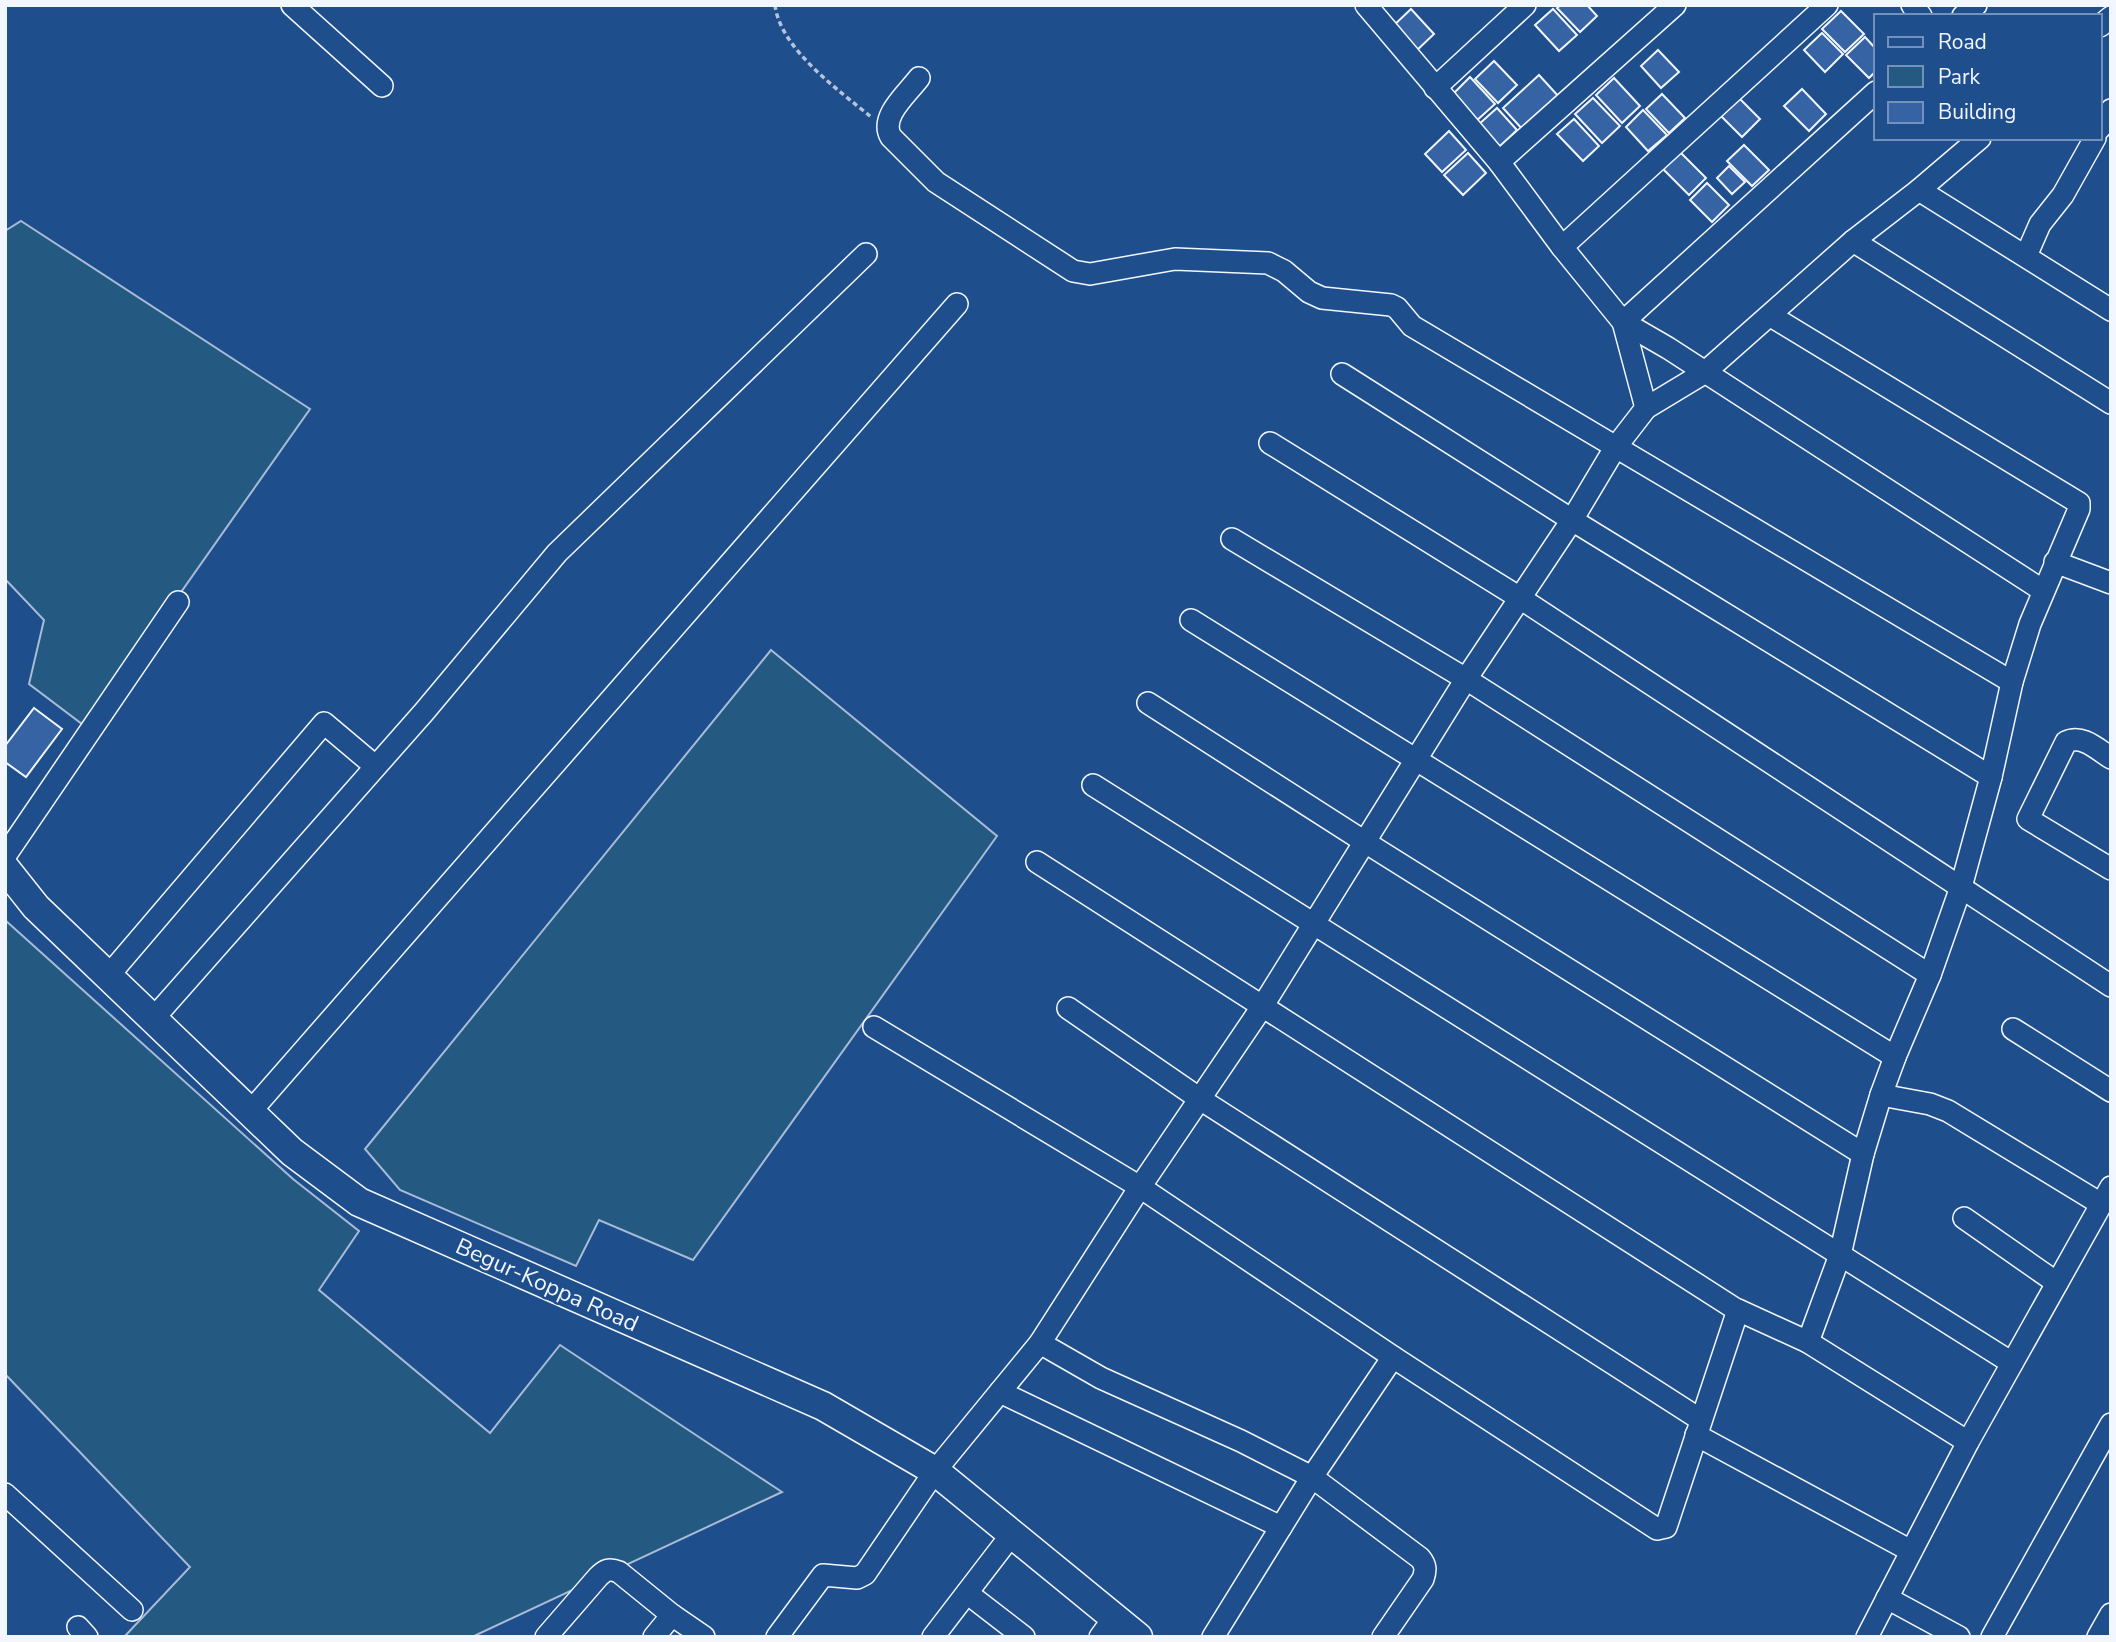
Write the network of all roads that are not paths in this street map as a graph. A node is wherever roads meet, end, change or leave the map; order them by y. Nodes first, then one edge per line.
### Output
1 (292, 5) edge
2 (1525, 5) edge
3 (1675, 5) edge
4 (1827, 5) edge
5 (1376, 9) edge
6 (919, 78) dead end
7 (382, 86) dead end
8 (1435, 88) junction
9 (1874, 94) edge
10 (1978, 140) edge
11 (2094, 140) edge
12 (1499, 162) junction
13 (1919, 190) junction
14 (1853, 241) junction
15 (1562, 247) junction
16 (866, 254) dead end
17 (2026, 256) junction
18 (957, 304) dead end
19 (2111, 310) edge
20 (1771, 316) junction
21 (1623, 322) junction
22 (1704, 373) junction
23 (1342, 374) dead end
24 (2111, 403) edge
25 (1646, 408) junction
26 (1270, 443) dead end
27 (1615, 448) junction
28 (1572, 520) junction
29 (1232, 539) dead end
30 (2055, 562) junction
31 (2111, 583) edge
32 (2042, 590) junction
33 (1520, 598) junction
34 (178, 602) dead end
35 (1191, 620) dead end
36 (1466, 679) junction
37 (2012, 682) junction
38 (1149, 703) dead end
39 (2111, 758) edge
40 (1416, 762) junction
41 (375, 766) junction
42 (1992, 777) junction
43 (1093, 785) dead end
44 (1365, 842) junction
45 (5, 856) edge
46 (1037, 862) dead end
47 (5, 868) edge
48 (2111, 869) edge
49 (1961, 887) junction
50 (1314, 924) junction
51 (109, 975) junction
52 (1930, 975) junction
53 (2111, 986) edge
54 (1262, 1007) junction
55 (1068, 1008) dead end
56 (153, 1019) junction
57 (874, 1027) dead end
58 (2013, 1029) dead end
59 (1895, 1057) junction
60 (2111, 1091) edge
61 (1881, 1095) junction
62 (1199, 1098) junction
63 (250, 1112) junction
64 (1863, 1154) junction
65 (1140, 1187) junction
66 (2106, 1196) edge
67 (1964, 1218) dead end
68 (1840, 1255) junction
69 (2057, 1283) junction
70 (1738, 1310) junction
71 (1808, 1342) junction
72 (1040, 1343) junction
73 (1393, 1357) junction
74 (2012, 1363) junction
75 (1000, 1392) junction
76 (2111, 1424) edge
77 (1698, 1427) junction
78 (1968, 1442) junction
79 (935, 1471) junction
80 (1312, 1477) junction
81 (5, 1493) edge
82 (1281, 1527) junction
83 (1012, 1534) junction
84 (1911, 1551) junction
85 (967, 1593) junction
86 (1887, 1598) junction
87 (132, 1609) dead end
88 (2111, 1614) edge
89 (672, 1615) junction
90 (1107, 1627) edge
91 (546, 1637) edge
92 (654, 1637) edge
93 (704, 1637) edge
94 (777, 1637) edge
95 (933, 1637) edge
96 (1024, 1637) edge
97 (1138, 1637) edge
98 (1213, 1637) edge
99 (1383, 1637) edge
100 (1867, 1637) edge
101 (1959, 1637) edge
102 (1992, 1637) edge
103 (2098, 1637) edge

1 - 7 street
2 - 8 street
3 - 12 street
4 - 15 street
5 - 8 street
6 - 27 street
8 - 12 street
9 - 21 street
10 - 13 street
11 - 17 street
12 - 15 street
13 - 14 street
13 - 17 street
14 - 20 street
14 - 24 street
15 - 21 street
16 - 41 street
17 - 19 street
18 - 63 street
20 - 22 street
20 - 30 street
21 - 22 street
21 - 25 street
22 - 25 street
22 - 32 street
23 - 28 street
25 - 27 street
26 - 33 street
27 - 28 street
27 - 37 street
28 - 33 street
28 - 42 street
29 - 36 street
30 - 31 street
30 - 32 street
32 - 37 street
33 - 36 street
33 - 49 street
34 - 45 street
35 - 40 street
36 - 40 street
36 - 52 street
37 - 42 street
38 - 44 street
39 - 48 street
40 - 44 street
40 - 59 street
41 - 51 street
41 - 56 street
42 - 49 street
43 - 50 street
44 - 50 street
44 - 64 street
46 - 54 street
47 - 51 main road, Begur-Koppa Road
49 - 52 street
49 - 53 street
50 - 54 street
50 - 68 street
51 - 56 main road, Begur-Koppa Road
52 - 59 street
54 - 62 street
54 - 70 street
55 - 62 street
56 - 63 main road, Begur-Koppa Road
57 - 65 street
58 - 60 street
59 - 61 street
61 - 64 street
61 - 66 street
62 - 65 street
62 - 77 street
63 - 79 main road, Begur-Koppa Road
64 - 68 street
65 - 72 street
65 - 73 street
66 - 69 street
67 - 69 street
68 - 71 street
68 - 74 street
69 - 74 street
70 - 71 street
70 - 77 street
71 - 78 street
72 - 75 street
72 - 80 street
73 - 77 street
73 - 80 street
74 - 78 street
75 - 79 street
75 - 82 street
76 - 102 street
77 - 84 street
78 - 84 street
79 - 83 main road, Begur-Koppa Road
79 - 94 street
80 - 82 street
80 - 99 street
81 - 87 street
82 - 98 street
83 - 85 street
83 - 90 main road, Begur-Koppa Road
84 - 86 street
85 - 95 street
85 - 96 street
86 - 100 street
86 - 101 street
88 - 103 street
89 - 91 street
89 - 92 street
89 - 93 street
90 - 97 main road, Begur-Koppa Road

